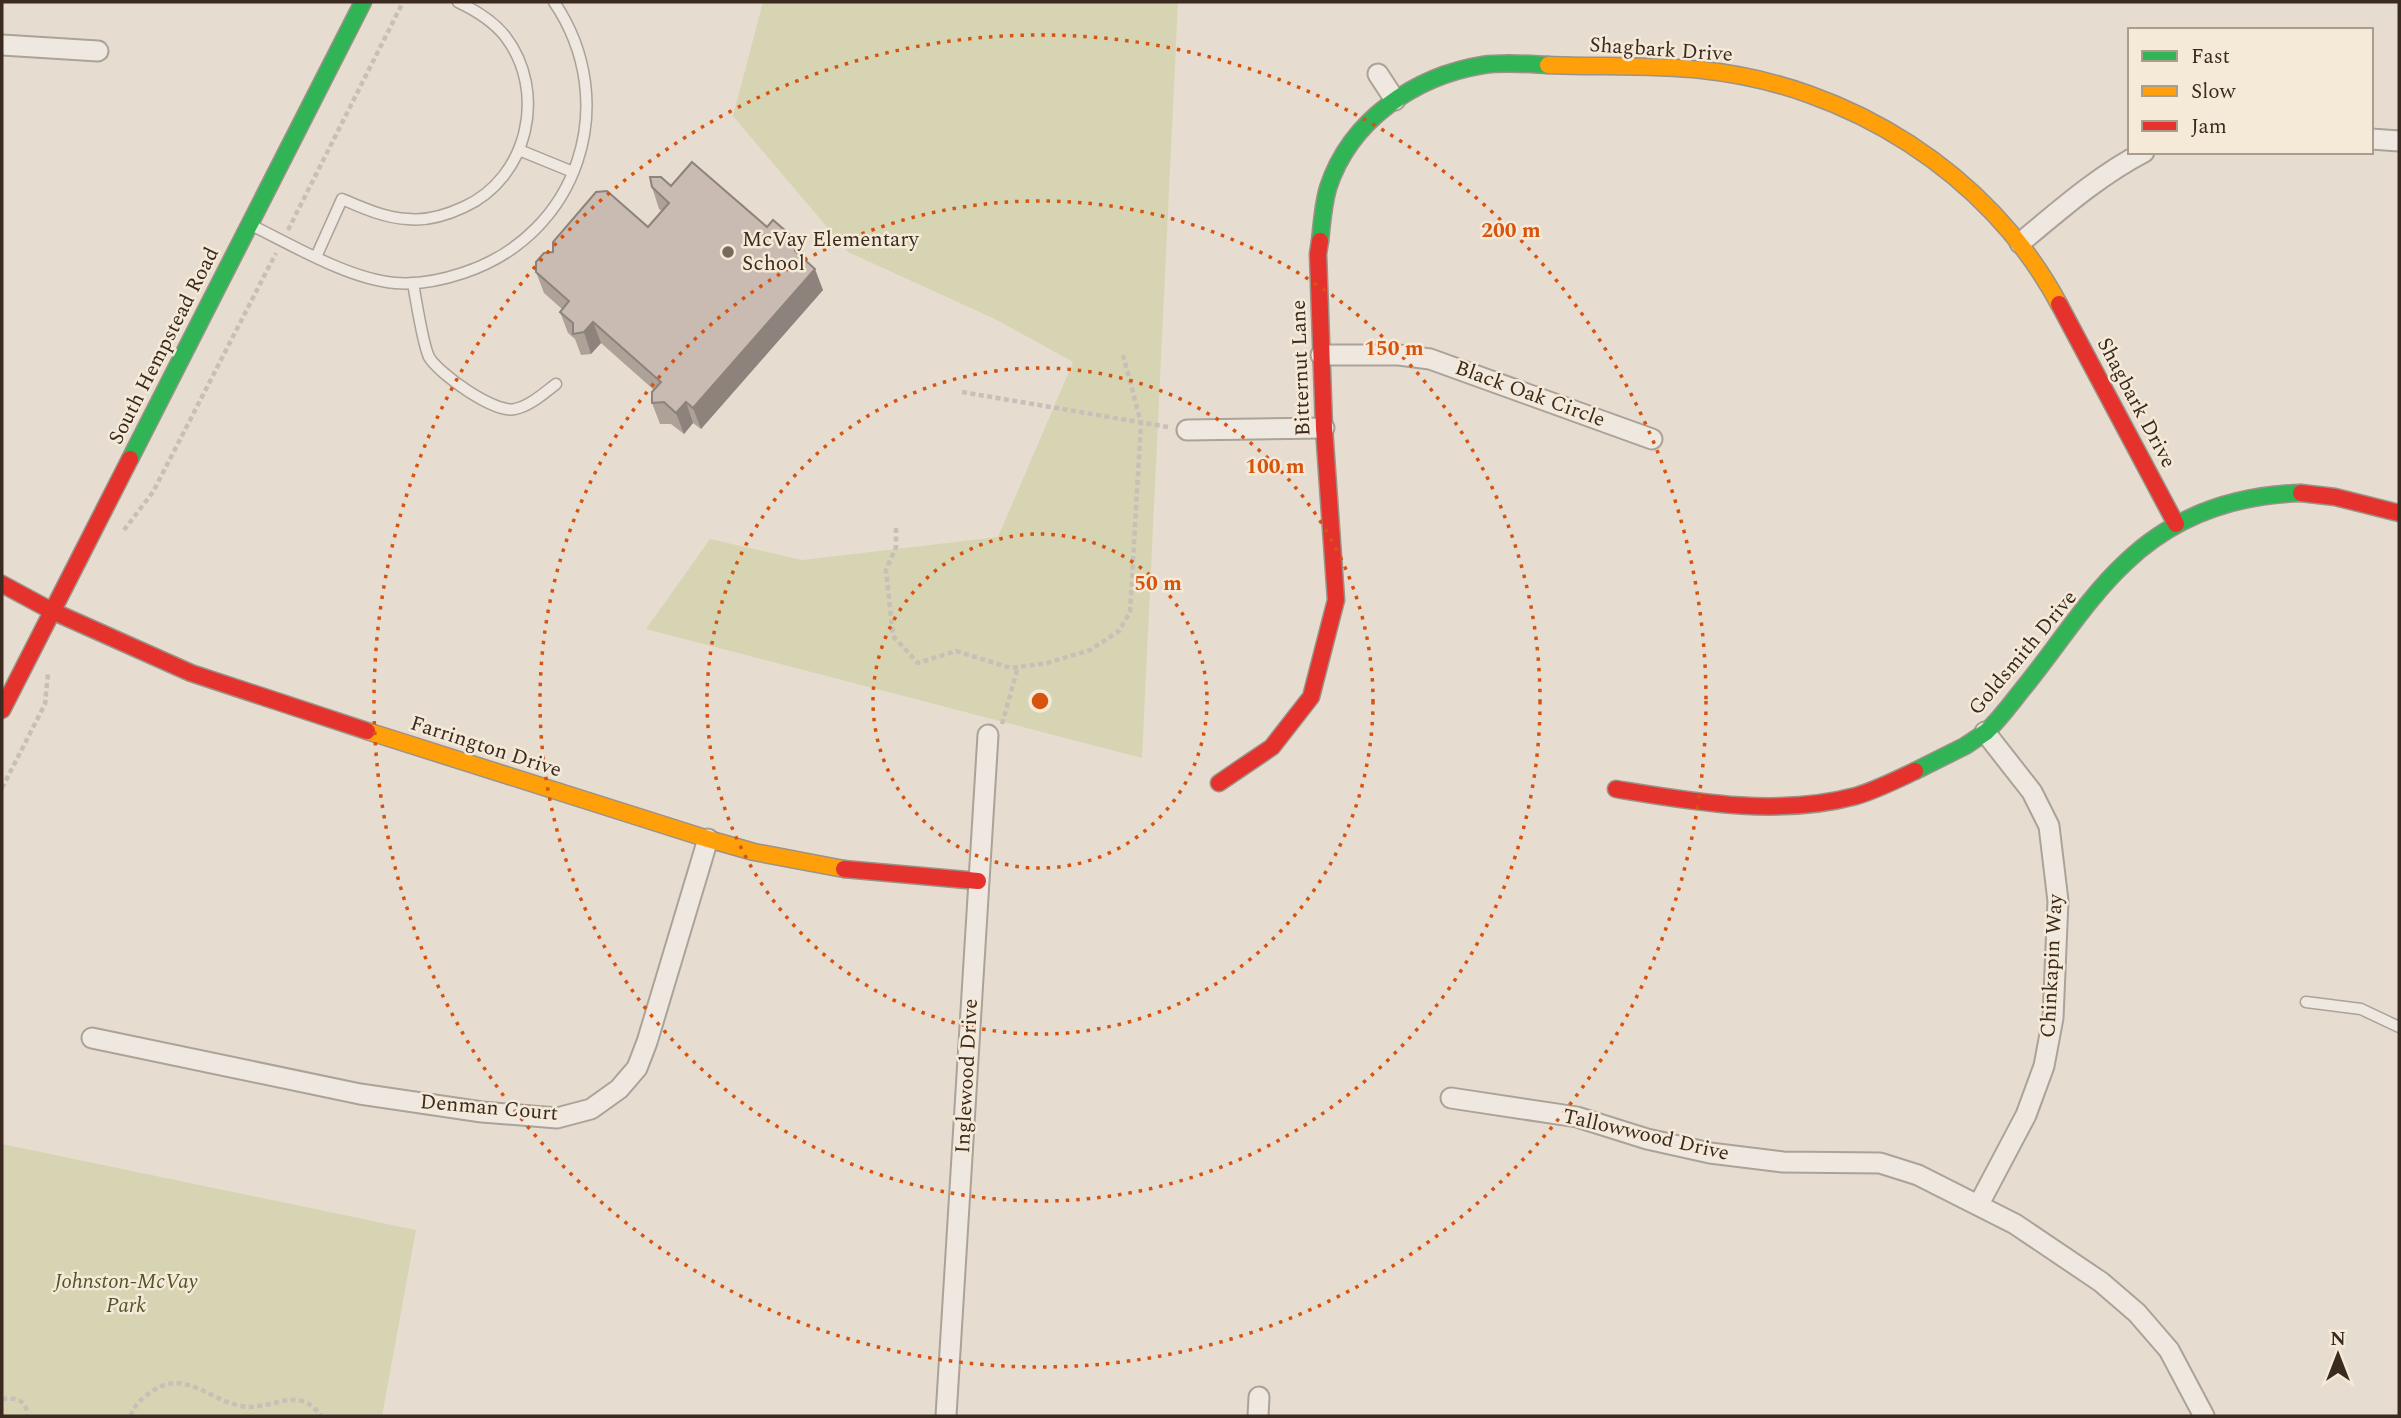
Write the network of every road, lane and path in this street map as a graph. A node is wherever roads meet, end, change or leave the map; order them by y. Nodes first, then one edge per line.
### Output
1 (363, 2) edge
2 (402, 2) edge
3 (458, 2) edge
4 (554, 2) edge
5 (2, 46) edge
6 (98, 51) dead end
7 (1378, 74) dead end
8 (1395, 100) junction
9 (2373, 139) edge
10 (2399, 141) edge
11 (519, 150) junction
12 (2140, 154) edge
13 (573, 172) junction
14 (293, 220) dead end
15 (249, 225) junction
16 (2020, 243) junction
17 (316, 257) junction
18 (271, 262) dead end
19 (413, 283) junction
20 (1123, 355) dead end
21 (1321, 355) junction
22 (556, 384) dead end
23 (962, 392) dead end
24 (1141, 423) junction
25 (1324, 428) junction
26 (1187, 430) joint
27 (1653, 439) dead end
28 (2399, 513) edge
29 (2176, 524) junction
30 (896, 528) dead end
31 (119, 539) dead end
32 (2, 584) edge
33 (52, 611) junction
34 (1018, 667) junction
35 (48, 672) dead end
36 (2, 710) edge
37 (1985, 732) junction
38 (988, 735) joint
39 (1219, 783) dead end
40 (2, 789) edge
41 (1616, 789) dead end
42 (708, 839) junction
43 (978, 881) junction
44 (2306, 1002) dead end
45 (2399, 1027) edge
46 (92, 1038) dead end
47 (1451, 1098) dead end
48 (1979, 1205) junction
49 (2, 1399) edge
50 (27, 1416) edge
51 (131, 1416) edge
52 (321, 1416) edge
53 (946, 1416) edge
54 (2204, 1416) edge

1 - 15 street, South Hempstead Road
2 - 14 path
3 - 11 lane
4 - 13 lane
5 - 6 street
7 - 8 street
8 - 16 street, Shagbark Drive
8 - 21 street, Bitternut Lane
9 - 10 street
11 - 13 lane
11 - 17 lane
12 - 16 street
13 - 19 lane
15 - 17 lane
15 - 33 street, South Hempstead Road
16 - 29 street, Shagbark Drive
17 - 19 lane
18 - 31 path
19 - 22 lane
20 - 24 path
21 - 25 street, Bitternut Lane
21 - 27 street, Black Oak Circle
23 - 24 path
24 - 26 path
24 - 34 path
25 - 26 street
25 - 39 street, Bitternut Lane
28 - 29 street, Goldsmith Drive
29 - 37 street, Goldsmith Drive
30 - 34 path
32 - 33 street, Farrington Drive
33 - 36 street, South Hempstead Road
33 - 42 street, Farrington Drive
34 - 38 path
35 - 40 path
37 - 41 street, Goldsmith Drive
37 - 48 street, Chinkapin Way
38 - 43 street, Inglewood Drive
42 - 43 street, Farrington Drive
42 - 46 street, Denman Court
43 - 53 street, Inglewood Drive
44 - 45 lane
47 - 48 street, Tallowwood Drive
48 - 54 street, Tallowwood Drive
49 - 50 path
51 - 52 path

